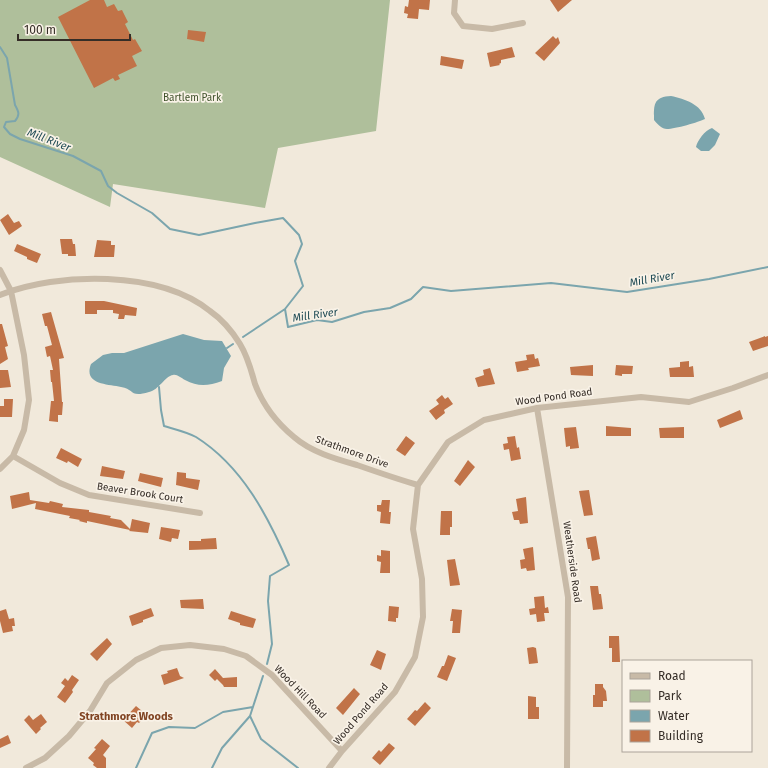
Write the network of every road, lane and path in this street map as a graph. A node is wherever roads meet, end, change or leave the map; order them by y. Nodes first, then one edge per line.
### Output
1 (455, 0) edge
2 (522, 23) dead end
3 (0, 270) edge
4 (11, 291) junction
5 (0, 295) edge
6 (768, 375) edge
7 (537, 408) junction
8 (13, 456) junction
9 (0, 469) edge
10 (418, 485) junction
11 (200, 513) dead end
12 (342, 751) junction
13 (26, 768) edge
14 (329, 768) edge
15 (567, 768) edge

1 - 2 street
3 - 4 street
4 - 5 street, Strathmore Drive
4 - 8 street
4 - 10 street, Strathmore Drive
6 - 7 street, Wood Pond Road
7 - 10 street, Wood Pond Road
7 - 15 street, Weatherside Road
8 - 9 street
8 - 11 street, Beaver Brook Court
10 - 12 street, Wood Pond Road
12 - 13 street, Wood Hill Road
12 - 14 street, Wood Pond Road

